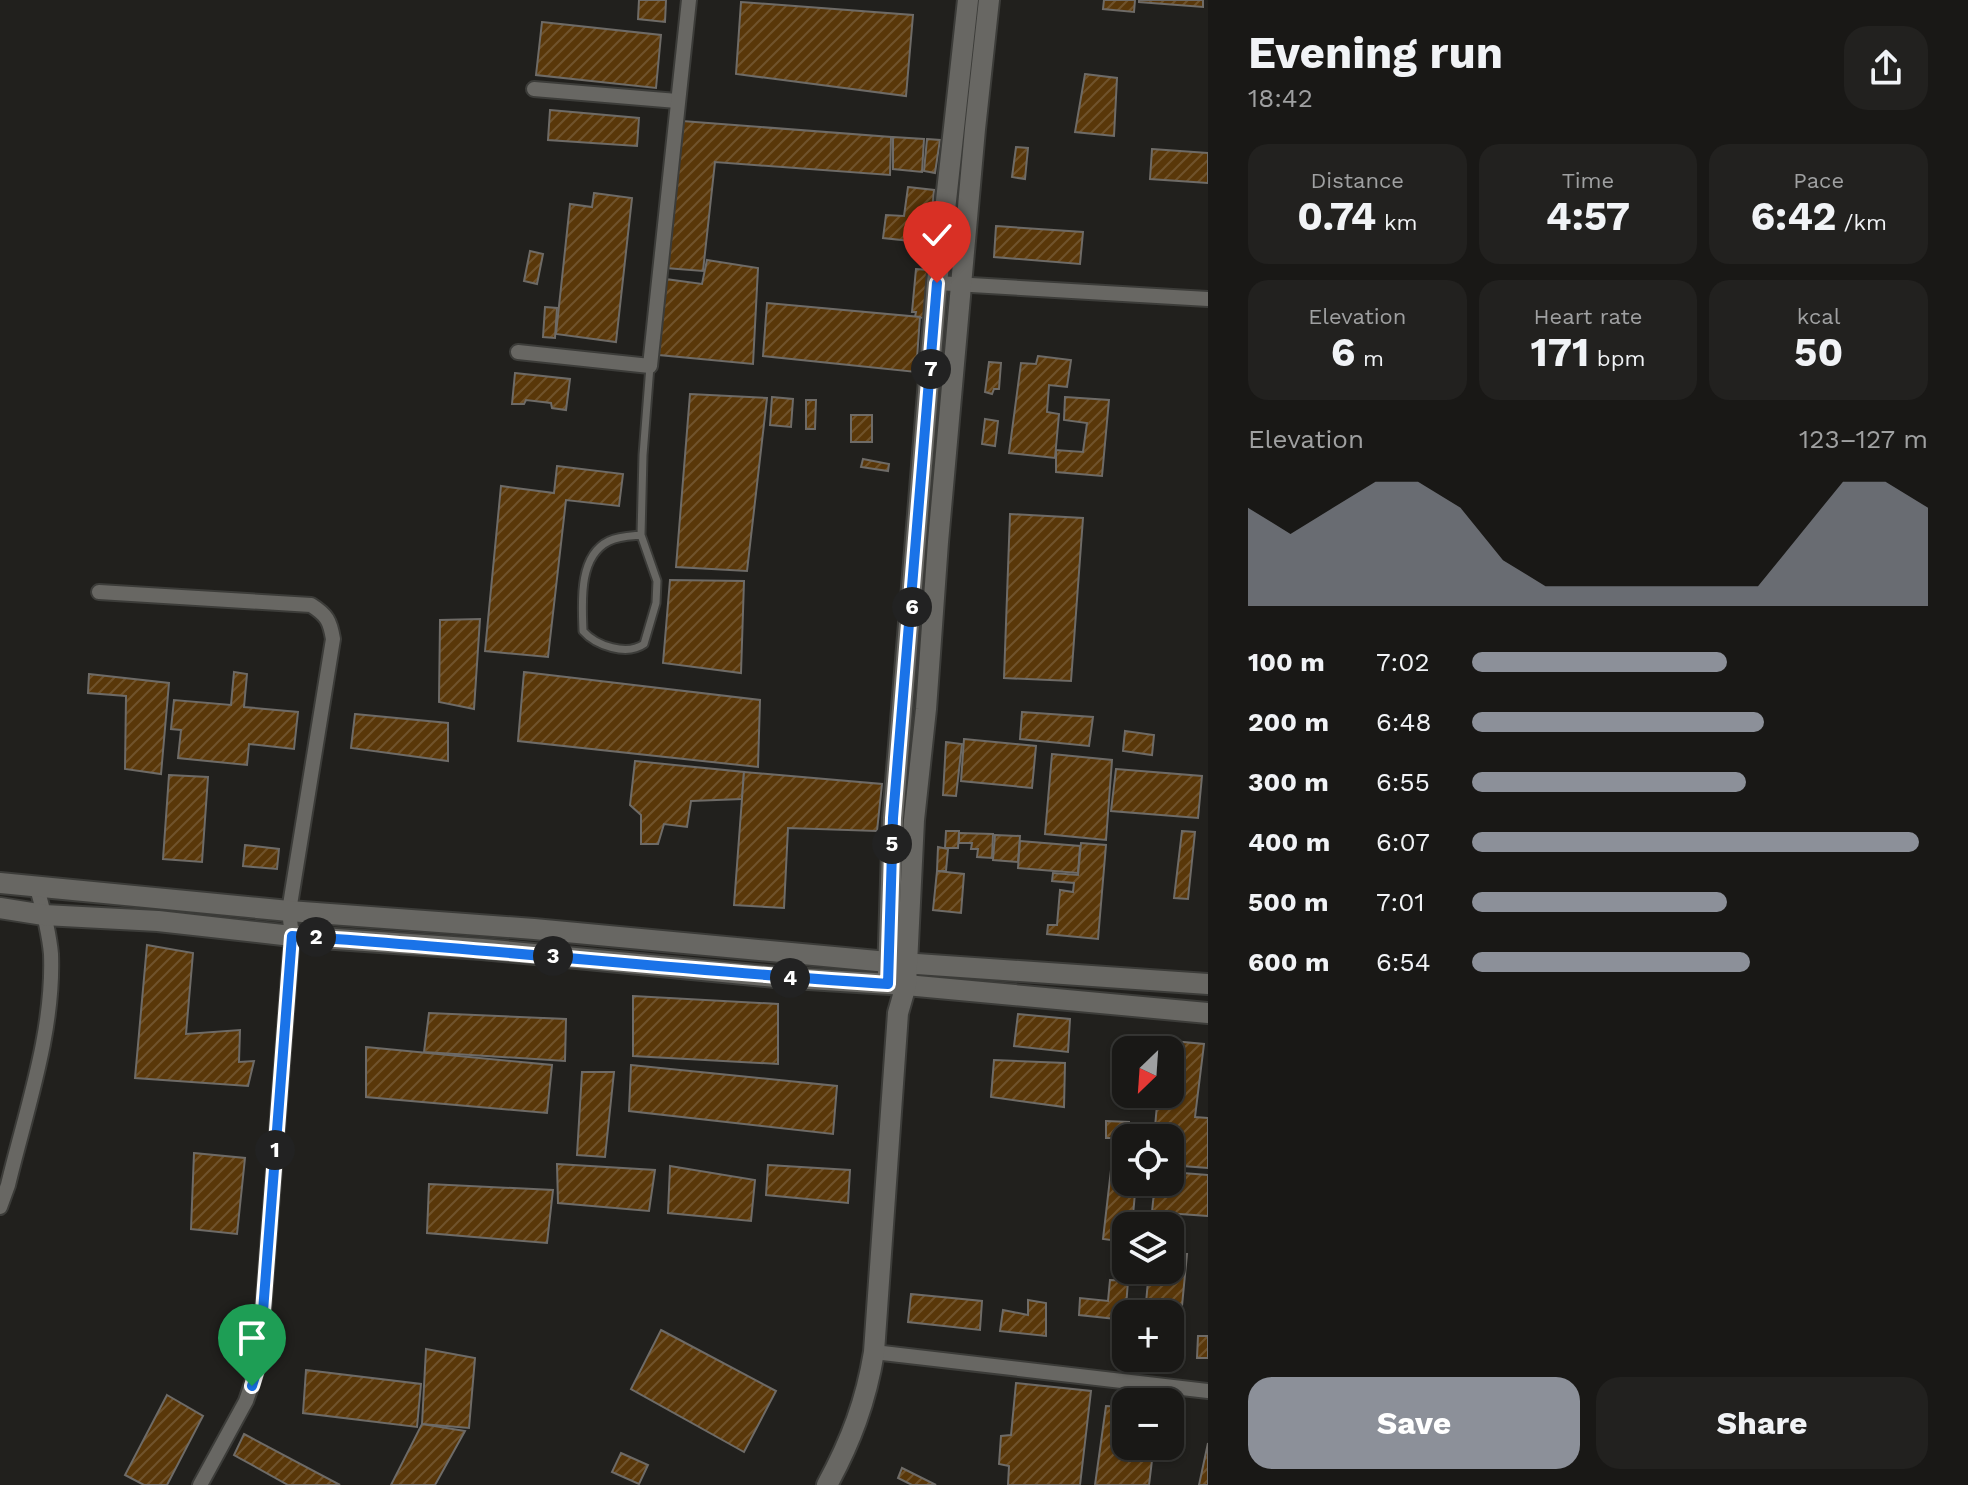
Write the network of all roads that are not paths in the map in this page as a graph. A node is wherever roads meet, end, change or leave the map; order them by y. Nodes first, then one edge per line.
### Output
1 (689, 0) edge
2 (968, 0) edge
3 (989, 0) edge
4 (534, 89) dead end
5 (677, 101) junction
6 (965, 129) junction
7 (937, 283) junction
8 (963, 284) junction
9 (1208, 299) edge
10 (518, 352) dead end
11 (650, 366) junction
12 (641, 535) junction
13 (928, 542) junction
14 (99, 592) dead end
15 (904, 705) junction
16 (926, 709) junction
17 (904, 819) junction
18 (0, 883) edge
19 (37, 888) junction
20 (0, 908) edge
21 (289, 911) junction
22 (44, 915) junction
23 (292, 936) junction
24 (898, 963) junction
25 (1208, 984) edge
26 (897, 985) junction
27 (1208, 1013) edge
28 (0, 1207) edge
29 (874, 1352) junction
30 (1208, 1391) edge
31 (200, 1485) edge
32 (827, 1485) edge

1 - 5 street
2 - 6 street
3 - 6 street
4 - 5 street
5 - 11 street
6 - 7 street
6 - 8 street
7 - 8 street
7 - 13 street
8 - 9 street
8 - 13 street
10 - 11 street
11 - 12 lane
12 - 12 lane
13 - 15 street
13 - 16 street
14 - 21 street
15 - 16 street
15 - 17 street
16 - 17 street
17 - 24 street
18 - 19 street
19 - 21 street
19 - 22 street
20 - 22 street
21 - 23 street
21 - 24 street
22 - 23 street
22 - 28 street
23 - 26 street
23 - 31 street
24 - 25 street
24 - 26 street
26 - 27 street
26 - 29 street
29 - 30 street
29 - 32 street

